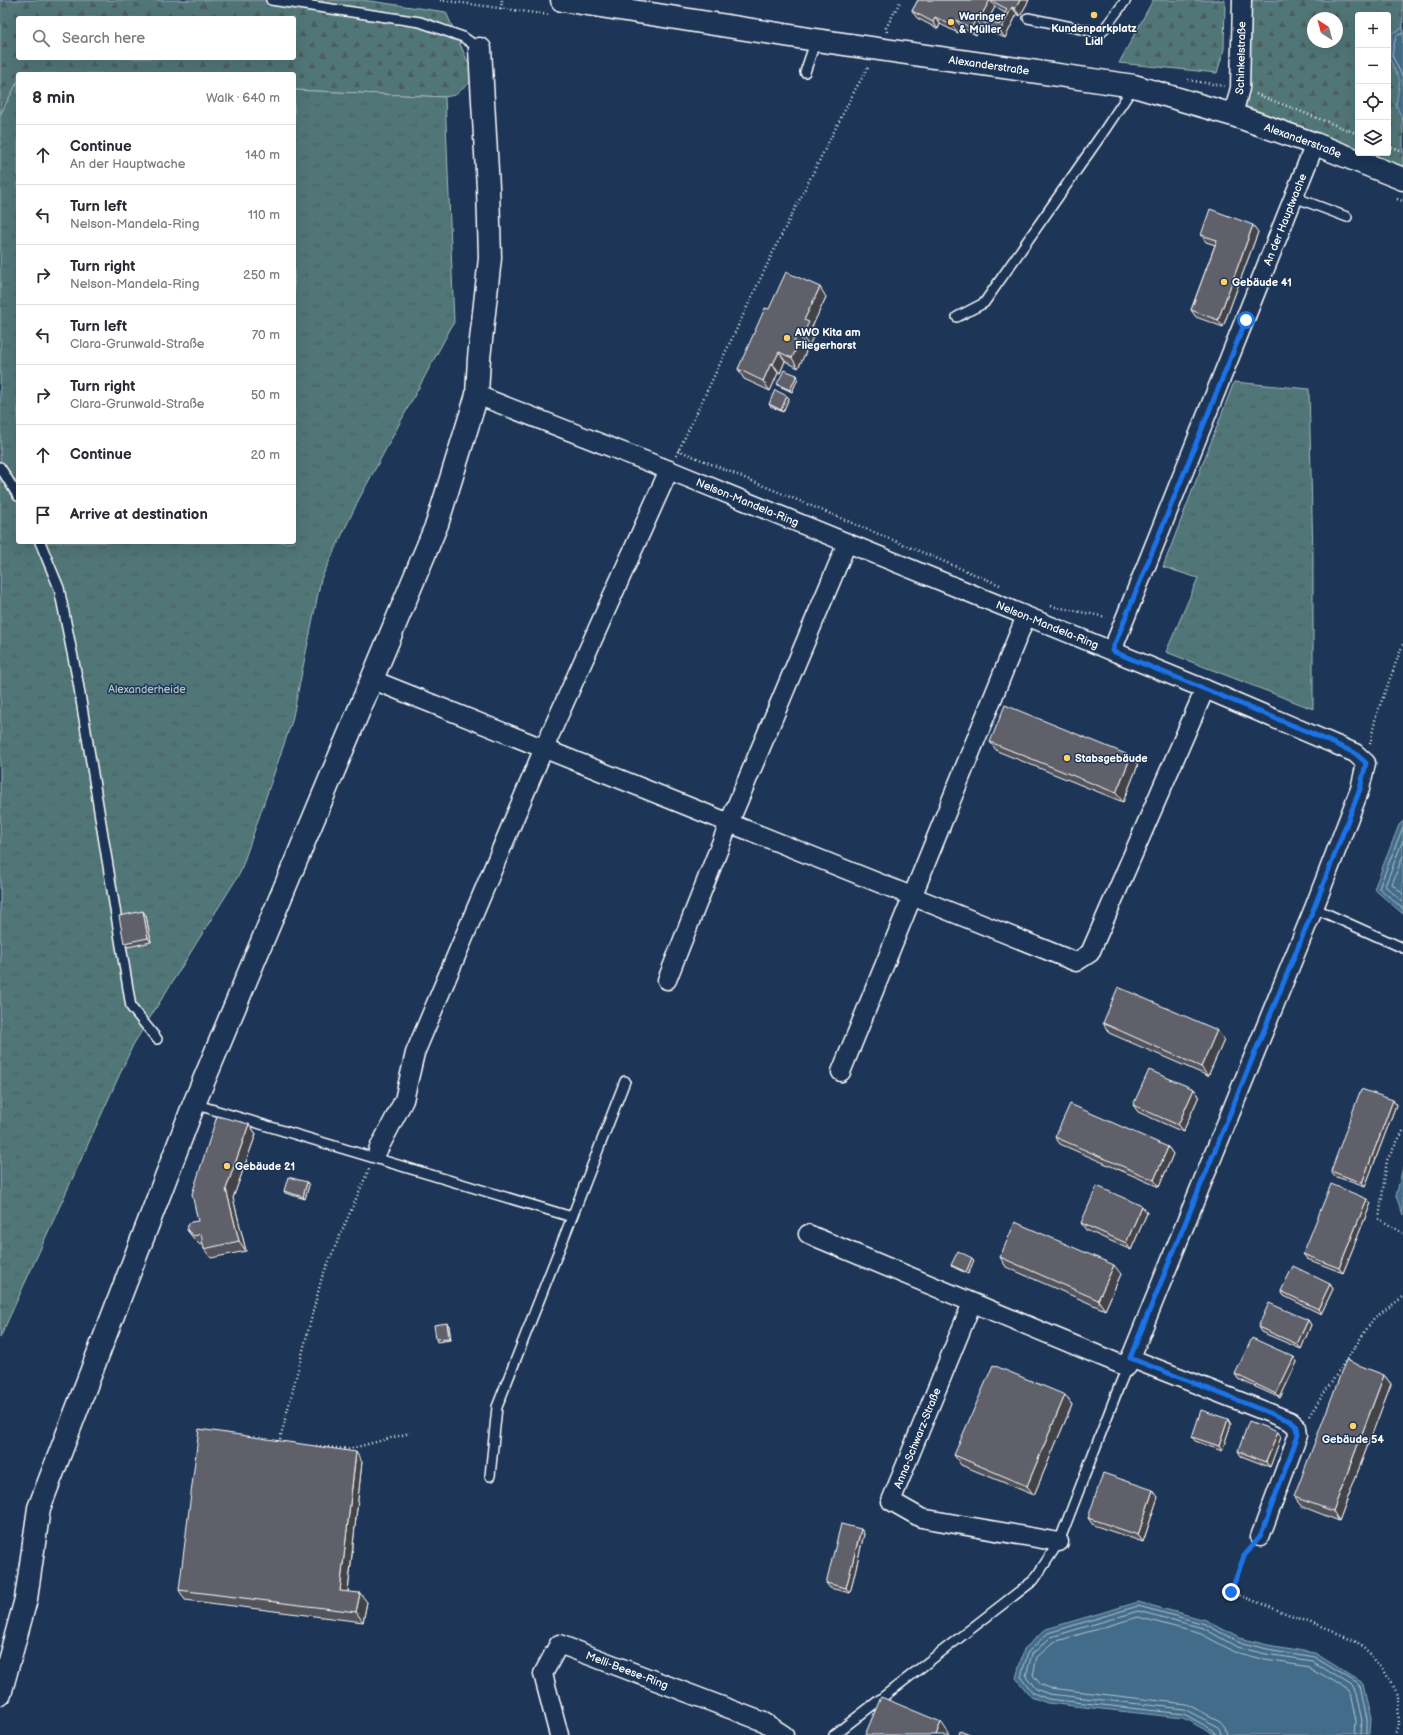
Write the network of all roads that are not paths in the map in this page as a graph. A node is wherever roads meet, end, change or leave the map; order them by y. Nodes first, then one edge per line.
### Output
1 (271, 0) edge
2 (562, 0) edge
3 (1126, 0) edge
4 (1242, 0) edge
5 (1028, 18) dead end
6 (816, 40) junction
7 (480, 49) joint
8 (804, 72) dead end
9 (1134, 86) junction
10 (1233, 116) junction
11 (1315, 144) junction
12 (1403, 179) edge
13 (1294, 197) junction
14 (1347, 217) dead end
15 (957, 317) dead end
16 (477, 395) junction
17 (0, 467) edge
18 (669, 470) junction
19 (16, 493) edge
20 (847, 543) junction
21 (41, 544) edge
22 (1026, 616) junction
23 (1112, 651) junction
24 (373, 680) junction
25 (1205, 689) junction
26 (544, 748) junction
27 (729, 823) junction
28 (912, 896) junction
29 (1314, 908) junction
30 (1403, 948) edge
31 (667, 980) dead end
32 (157, 1039) dead end
33 (841, 1072) dead end
34 (626, 1081) dead end
35 (194, 1104) junction
36 (378, 1150) road end
37 (572, 1217) junction
38 (808, 1234) dead end
39 (972, 1302) junction
40 (1129, 1362) junction
41 (490, 1476) dead end
42 (1260, 1537) road end
43 (1059, 1542) junction
44 (0, 1694) edge
45 (559, 1735) edge
46 (784, 1735) edge
47 (834, 1735) edge

1 - 7 lane
2 - 6 street, Alexanderstraße
3 - 5 lane
4 - 10 street, Schinkelstraße
6 - 8 lane
6 - 9 street, Alexanderstraße
7 - 16 street
9 - 10 street, Alexanderstraße
9 - 15 lane
10 - 11 street, Alexanderstraße
11 - 12 street, Alexanderstraße
11 - 13 street, An der Hauptwache
13 - 14 lane
13 - 23 street, An der Hauptwache
16 - 18 street, Nelson-Mandela-Ring
16 - 24 street
17 - 19 lane
18 - 20 street, Nelson-Mandela-Ring
18 - 26 street
20 - 22 street, Nelson-Mandela-Ring
20 - 27 street
21 - 32 lane
22 - 23 street, Nelson-Mandela-Ring
22 - 28 street
23 - 25 street, Nelson-Mandela-Ring
24 - 26 street
24 - 35 street
25 - 28 street
25 - 29 street, Nelson-Mandela-Ring
26 - 27 street
26 - 36 street
27 - 28 street
27 - 31 street
28 - 33 street
29 - 30 lane
29 - 40 street
34 - 37 lane
35 - 37 lane
35 - 44 street
37 - 41 lane
38 - 39 street
39 - 40 street
39 - 43 street, Anna-Schwarz-Straße
40 - 42 street
40 - 43 lane
43 - 47 lane
45 - 46 street, Melli-Beese-Ring

